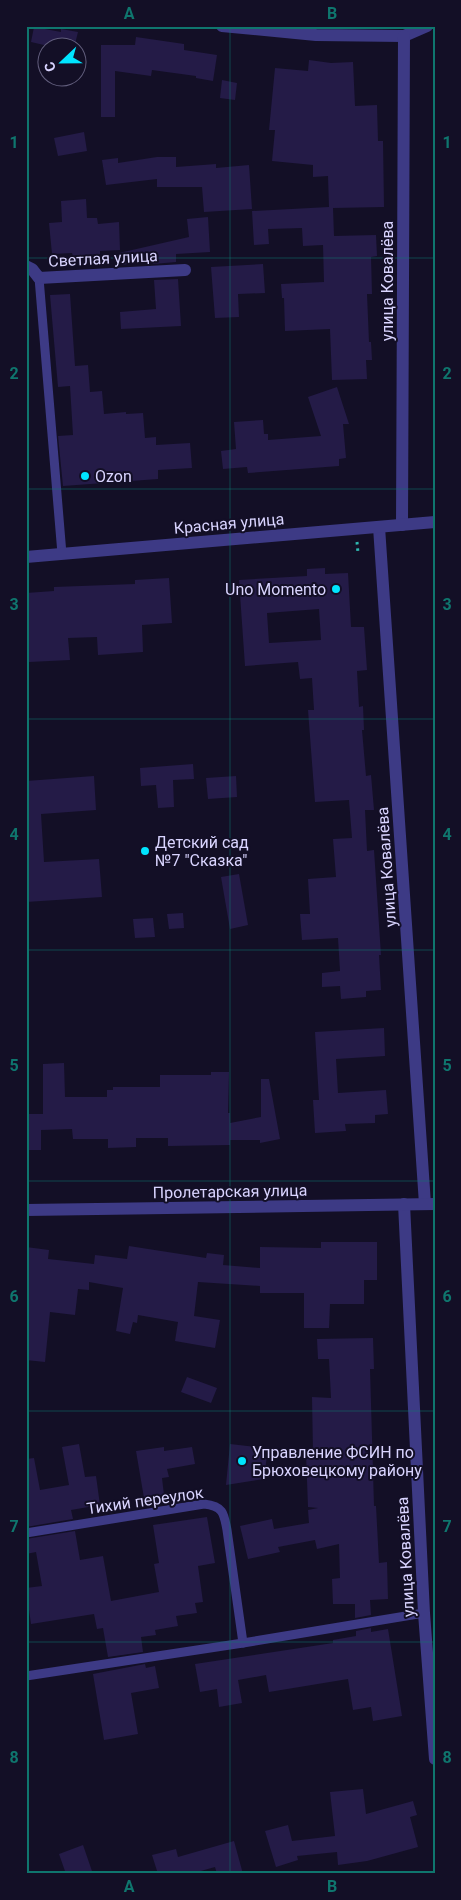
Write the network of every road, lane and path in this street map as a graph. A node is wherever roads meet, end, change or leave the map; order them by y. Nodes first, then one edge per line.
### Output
1 (222, 26) edge
2 (427, 26) edge
3 (404, 36) junction
4 (26, 266) edge
5 (185, 270) dead end
6 (39, 278) junction
7 (435, 522) edge
8 (402, 525) junction
9 (379, 527) junction
10 (62, 554) junction
11 (26, 557) edge
12 (404, 1204) junction
13 (430, 1204) edge
14 (26, 1210) edge
15 (26, 1533) edge
16 (424, 1613) junction
17 (243, 1643) junction
18 (26, 1676) edge
19 (435, 1759) edge

1 - 3 street
2 - 3 street
3 - 8 street, улица Ковалёва
4 - 6 street, Светлая улица
5 - 6 street, Светлая улица
6 - 10 lane
7 - 8 street, Красная улица
8 - 9 street, Красная улица
9 - 10 street, Красная улица
9 - 13 street, улица Ковалёва
10 - 11 street, Красная улица
12 - 13 street, Пролетарская улица
12 - 14 street, Пролетарская улица
12 - 16 street, улица Ковалёва
15 - 17 lane, Тихий переулок
16 - 17 lane
16 - 19 street, улица Ковалёва
17 - 18 lane

